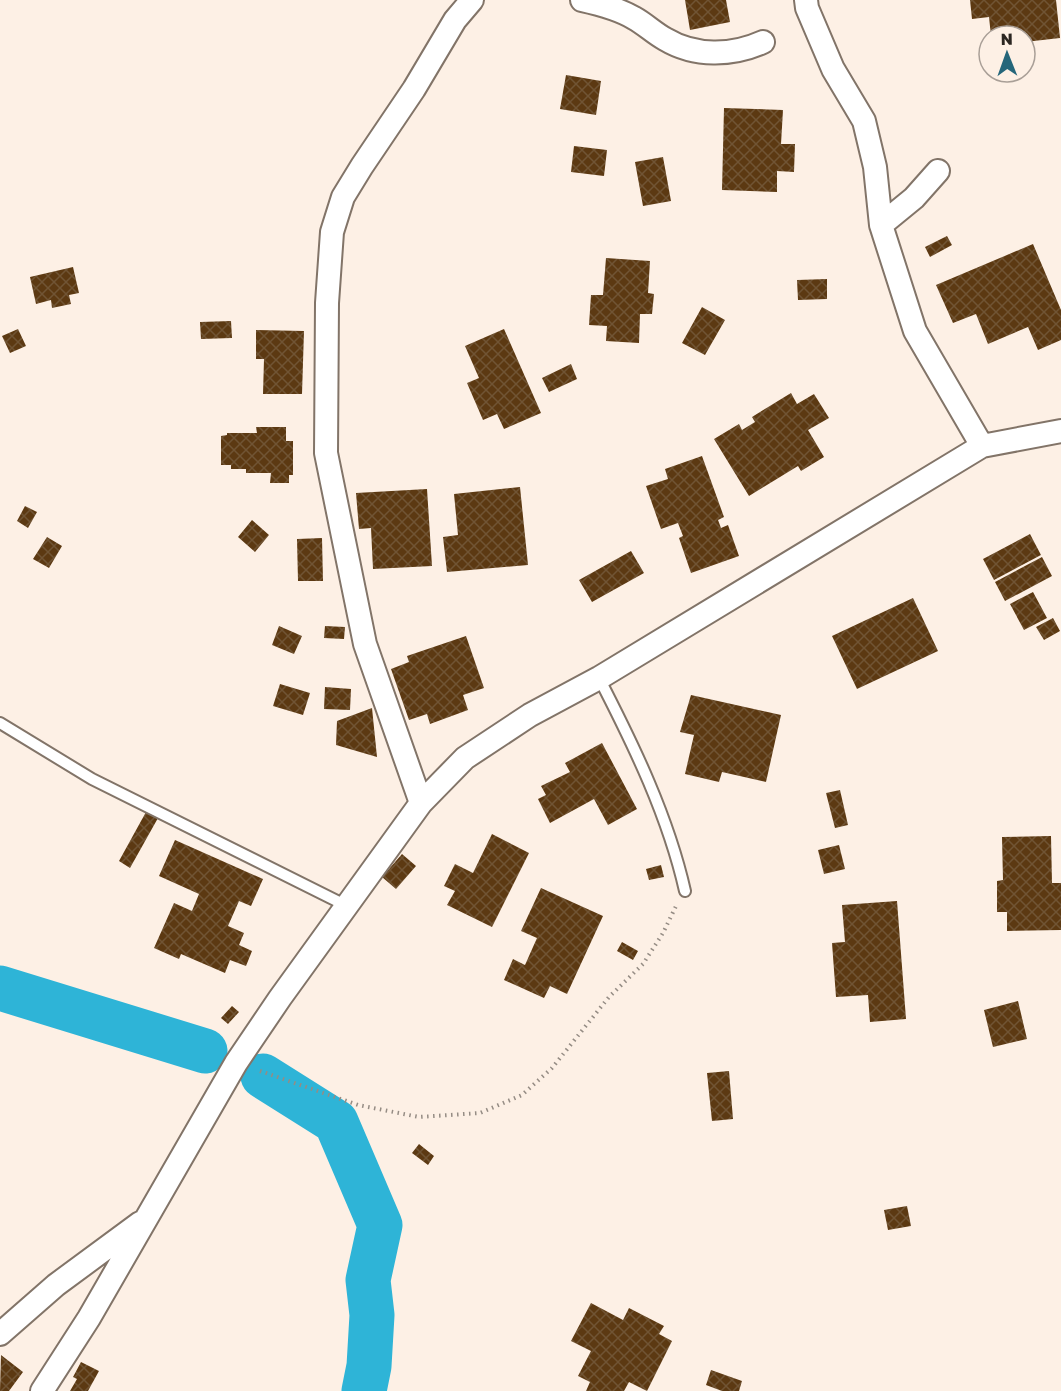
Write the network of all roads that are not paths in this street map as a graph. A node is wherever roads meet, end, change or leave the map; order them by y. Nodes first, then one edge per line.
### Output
1 (472, 0) edge
2 (582, 0) edge
3 (806, 0) edge
4 (763, 42) dead end
5 (938, 171) dead end
6 (880, 225) junction
7 (1061, 431) edge
8 (982, 446) junction
9 (599, 678) junction
10 (0, 723) edge
11 (421, 803) junction
12 (685, 891) road end
13 (347, 906) junction
14 (148, 1217) junction
15 (0, 1334) edge
16 (42, 1391) edge

1 - 11 street
2 - 4 street
3 - 6 street
5 - 6 street
6 - 8 street
7 - 8 street
8 - 9 street
9 - 11 street
9 - 12 lane
10 - 13 lane
11 - 13 street
13 - 14 street
14 - 15 street
14 - 16 street

